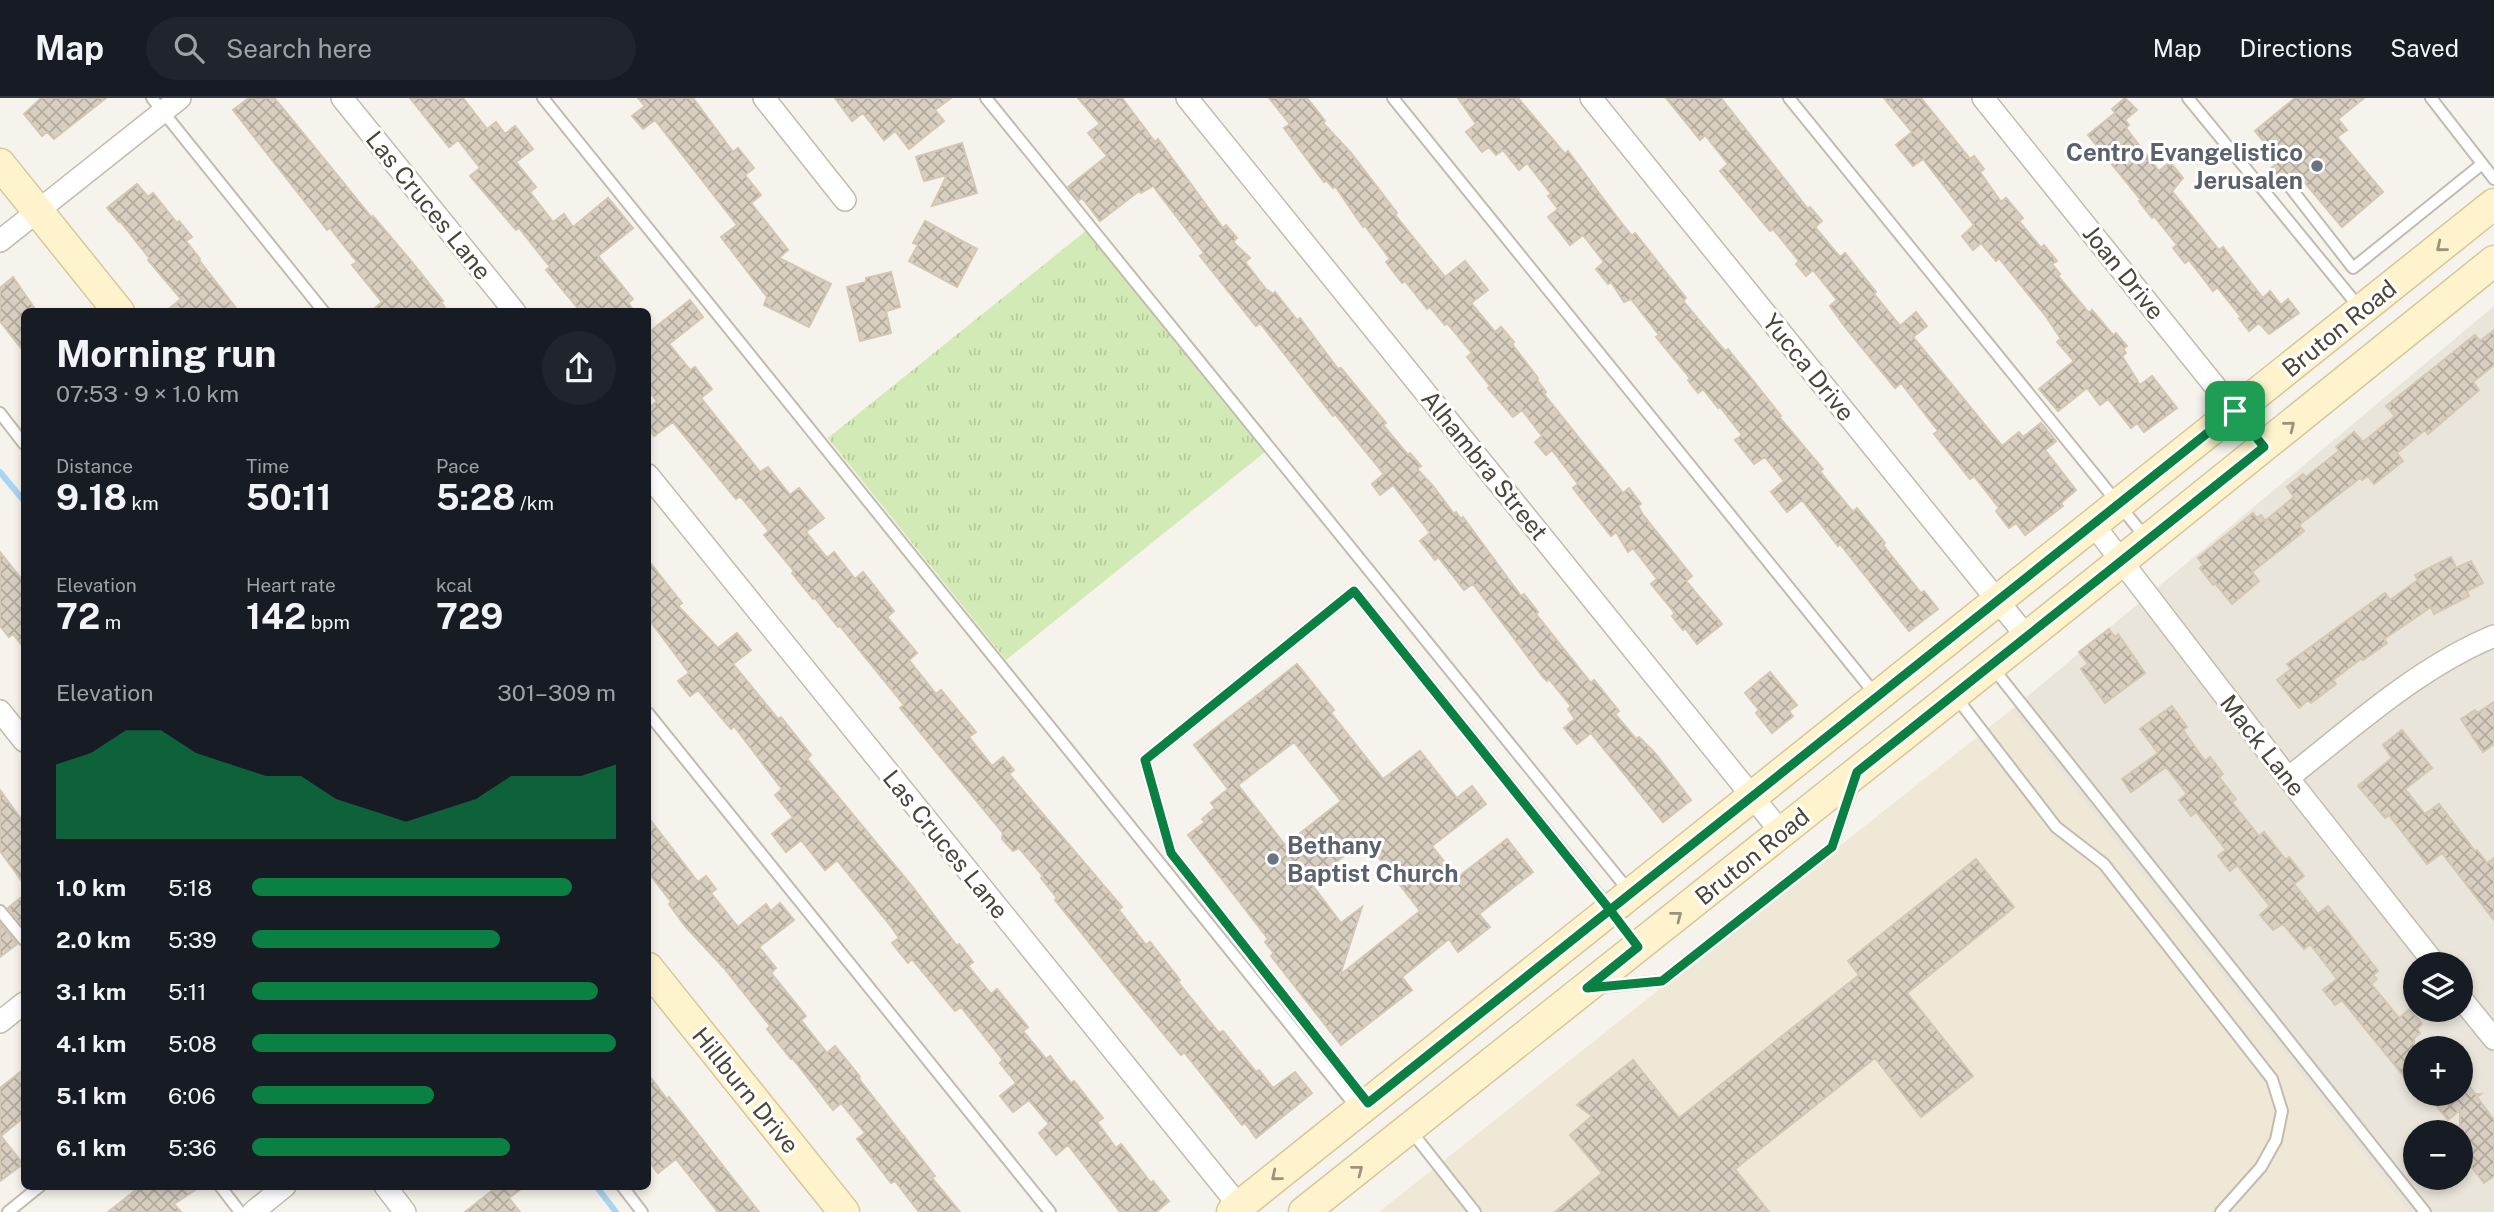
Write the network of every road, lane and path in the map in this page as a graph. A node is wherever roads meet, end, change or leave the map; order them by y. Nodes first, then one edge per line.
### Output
1 (180, 98) edge
2 (342, 98) edge
3 (542, 98) edge
4 (764, 98) edge
5 (986, 98) edge
6 (1187, 98) edge
7 (1393, 98) edge
8 (1591, 98) edge
9 (1789, 98) edge
10 (1983, 98) edge
11 (2188, 98) edge
12 (2431, 98) edge
13 (157, 105) edge
14 (0, 164) edge
15 (2482, 164) junction
16 (2494, 179) edge
17 (2290, 187) dead end
18 (845, 200) dead end
19 (2494, 204) edge
20 (38, 211) junction
21 (0, 241) edge
22 (2494, 261) edge
23 (116, 308) edge
24 (321, 308) edge
25 (512, 308) edge
26 (2362, 310) junction
27 (2235, 411) junction
28 (0, 413) edge
29 (21, 440) edge
30 (2264, 447) junction
31 (651, 479) edge
32 (2118, 505) junction
33 (2093, 524) junction
34 (2147, 541) junction
35 (2121, 562) junction
36 (1998, 600) junction
37 (2494, 636) edge
38 (2027, 637) junction
39 (1992, 666) junction
40 (1955, 695) junction
41 (1877, 697) junction
42 (0, 711) edge
43 (651, 717) edge
44 (21, 737) edge
45 (1857, 772) junction
46 (2288, 778) junction
47 (1753, 796) junction
48 (1781, 832) junction
49 (1621, 902) junction
50 (0, 911) edge
51 (21, 936) edge
52 (1638, 947) junction
53 (2426, 952) edge
54 (651, 972) edge
55 (1587, 988) junction
56 (21, 1005) edge
57 (2473, 1013) edge
58 (0, 1022) edge
59 (2494, 1040) edge
60 (1364, 1107) junction
61 (1410, 1128) junction
62 (35, 1190) edge
63 (223, 1190) edge
64 (280, 1190) edge
65 (388, 1190) edge
66 (625, 1190) edge
67 (1238, 1210) edge
68 (8, 1212) edge
69 (240, 1212) edge
70 (253, 1212) edge
71 (405, 1212) edge
72 (642, 1212) edge
73 (844, 1212) edge
74 (1050, 1212) edge
75 (1304, 1212) edge
76 (1475, 1212) edge
77 (2221, 1212) edge
78 (2425, 1212) edge

1 - 13 street
2 - 25 street, Las Cruces Lane
3 - 60 lane
4 - 18 street
5 - 49 lane
6 - 47 street, Alhambra Street
7 - 41 lane
8 - 36 street, Yucca Drive
9 - 32 lane
10 - 27 street, Joan Drive
11 - 26 lane
12 - 15 lane
13 - 20 street
13 - 24 lane
14 - 20 main road
15 - 16 lane
15 - 17 lane
19 -> 26 main road, Bruton Road
20 - 21 street
20 - 23 main road
30 -> 22 main road, Bruton Road
26 - 27 main road, Bruton Road
27 - 30 street, Joan Drive
27 - 32 main road, Bruton Road
28 - 29 lane
30 - 34 main road, Bruton Road
31 - 67 street, Las Cruces Lane
32 - 33 main road, Bruton Road
32 - 34 lane
33 - 35 street, Mack Lane
33 - 36 main road, Bruton Road
34 - 35 main road, Bruton Road
35 - 38 main road, Bruton Road
35 - 46 street, Mack Lane
36 - 38 street, Yucca Drive
36 - 41 main road, Bruton Road
37 - 46 street
38 - 39 main road, Bruton Road
39 - 40 main road, Bruton Road
39 - 78 lane
40 - 45 main road, Bruton Road
40 - 77 lane
41 - 47 main road, Bruton Road
42 - 44 street
43 - 74 lane
45 - 48 main road, Bruton Road
45 - 55 lane
46 - 53 street, Mack Lane
47 - 48 street, Alhambra Street
47 - 49 main road, Bruton Road
52 -> 48 main road, Bruton Road
49 - 52 main road
49 - 60 main road, Bruton Road
49 - 60 lane
50 - 51 lane
52 - 55 main road, Bruton Road
54 - 73 main road, Hillburn Drive
55 - 61 main road, Bruton Road
56 - 58 street
57 - 59 street
60 -> 67 main road, Bruton Road
75 -> 61 main road, Bruton Road
61 - 76 lane
62 - 68 lane
63 - 69 lane
64 - 70 street
65 - 71 street
66 - 72 lane

